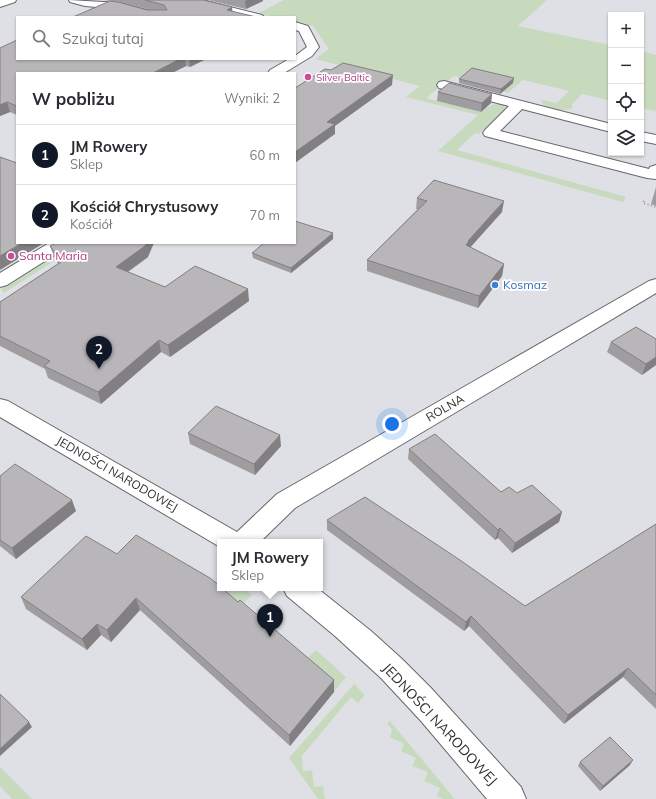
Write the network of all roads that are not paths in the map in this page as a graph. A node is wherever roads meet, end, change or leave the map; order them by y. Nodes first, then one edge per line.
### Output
1 (11, 0) edge
2 (74, 0) edge
3 (189, 0) edge
4 (0, 4) edge
5 (102, 4) junction
6 (229, 10) junction
7 (92, 14) edge
8 (157, 16) edge
9 (217, 16) edge
10 (254, 16) edge
11 (296, 26) edge
12 (277, 72) edge
13 (444, 85) edge
14 (519, 104) junction
15 (608, 127) edge
16 (644, 137) edge
17 (656, 140) edge
18 (656, 170) edge
19 (60, 244) edge
20 (0, 282) edge
21 (656, 285) edge
22 (0, 407) edge
23 (228, 539) edge
24 (246, 539) edge
25 (301, 591) edge
26 (509, 799) edge

1 - 4 street
2 - 5 street
3 - 6 street
5 - 7 street
5 - 8 street
6 - 9 street
6 - 10 street
11 - 12 street
13 - 14 street
14 - 15 street
14 - 18 street
16 - 17 street
19 - 20 street
21 - 24 street, ROLNA
22 - 23 street, JEDNOŚCI NARODOWEJ
25 - 26 street, JEDNOŚCI NARODOWEJ

